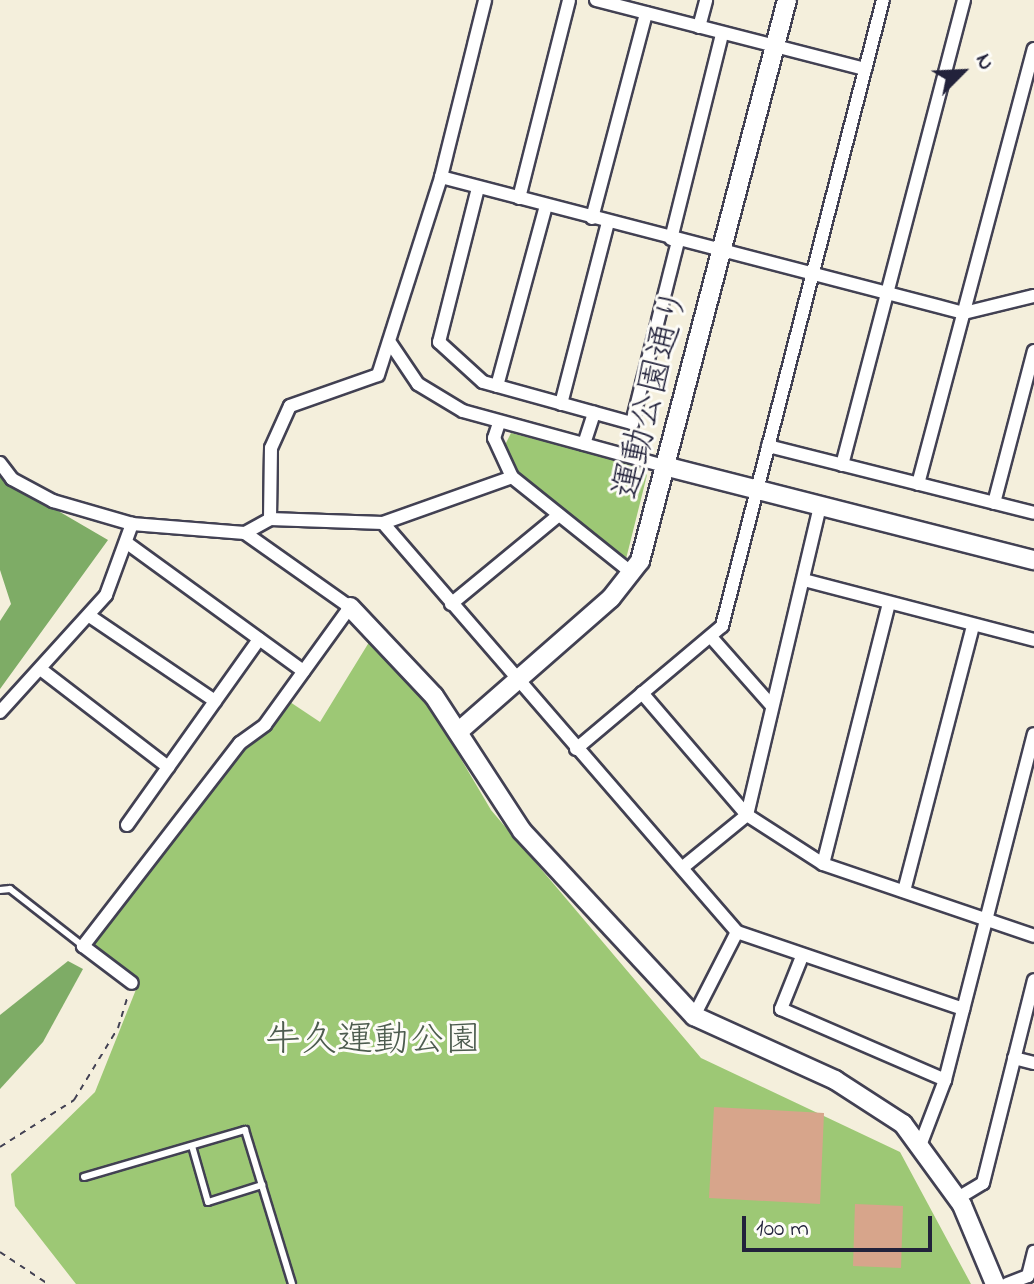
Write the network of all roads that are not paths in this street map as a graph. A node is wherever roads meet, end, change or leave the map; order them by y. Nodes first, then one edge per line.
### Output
1 (485, 0) edge
2 (569, 0) edge
3 (596, 0) edge
4 (706, 0) edge
5 (787, 0) edge
6 (883, 0) edge
7 (964, 0) edge
8 (634, 4) edge
9 (646, 13) junction
10 (699, 27) junction
11 (722, 34) junction
12 (775, 45) junction
13 (1034, 49) edge
14 (865, 69) junction
15 (441, 177) junction
16 (478, 188) junction
17 (519, 198) junction
18 (546, 206) junction
19 (592, 218) junction
20 (608, 222) junction
21 (675, 240) junction
22 (722, 253) junction
23 (812, 274) junction
24 (888, 294) junction
25 (1034, 296) edge
26 (964, 313) junction
27 (391, 344) junction
28 (1034, 351) edge
29 (497, 386) junction
30 (561, 404) junction
31 (594, 413) junction
32 (499, 423) junction
33 (584, 444) junction
34 (768, 446) junction
35 (0, 463) edge
36 (842, 465) junction
37 (668, 467) junction
38 (512, 477) junction
39 (918, 484) junction
40 (757, 489) junction
41 (994, 503) junction
42 (820, 505) junction
43 (1034, 513) edge
44 (559, 515) junction
45 (270, 519) junction
46 (383, 523) junction
47 (132, 524) junction
48 (245, 533) junction
49 (127, 543) junction
50 (1034, 560) edge
51 (633, 574) junction
52 (804, 580) junction
53 (451, 604) junction
54 (889, 604) junction
55 (350, 607) junction
56 (91, 617) junction
57 (973, 626) junction
58 (711, 637) junction
59 (259, 639) junction
60 (1034, 640) edge
61 (43, 671) junction
62 (303, 671) junction
63 (515, 679) junction
64 (642, 693) junction
65 (215, 701) junction
66 (772, 706) junction
67 (0, 712) edge
68 (458, 732) junction
69 (1034, 734) edge
70 (576, 749) junction
71 (168, 767) junction
72 (747, 815) junction
73 (127, 825) dead end
74 (823, 864) junction
75 (682, 868) junction
76 (0, 890) edge
77 (904, 891) junction
78 (987, 921) junction
79 (737, 932) junction
80 (1034, 936) edge
81 (83, 946) junction
82 (801, 959) junction
83 (1034, 980) edge
84 (132, 983) road end
85 (963, 1009) junction
86 (694, 1016) junction
87 (1014, 1058) junction
88 (1034, 1063) edge
89 (945, 1080) junction
90 (921, 1143) junction
91 (192, 1146) junction
92 (84, 1177) dead end
93 (262, 1185) junction
94 (958, 1198) junction
95 (1034, 1252) edge
96 (292, 1284) edge
97 (995, 1284) edge
98 (1007, 1284) edge

1 - 15 street
2 - 17 street
3 - 8 street
4 - 10 street
5 - 12 street, 運動公園通り
6 - 14 street
7 - 24 street
8 - 9 street
9 - 10 street
9 - 19 street
10 - 11 street
11 - 12 street
11 - 21 street
12 - 14 street
12 - 22 street, 運動公園通り
13 - 26 street
14 - 23 street
15 - 16 street
15 - 27 street
16 - 17 street
16 - 29 street
17 - 18 street
18 - 19 street
18 - 29 street
19 - 20 street
20 - 21 street
20 - 30 street
21 - 22 street
21 - 31 street
22 - 23 street
22 - 37 street, 運動公園通り
23 - 24 street
23 - 34 street
24 - 26 street
24 - 36 street
25 - 26 street
26 - 39 street
27 - 32 street
27 - 45 street
28 - 41 street
29 - 30 street
30 - 31 street
31 - 33 street
32 - 33 street
32 - 38 street
33 - 37 street
34 - 36 street
34 - 40 street
35 - 47 street
36 - 39 street
37 - 40 street
37 - 51 street, 運動公園通り
38 - 44 street
38 - 46 street
39 - 41 street
40 - 42 street
40 - 58 street
41 - 43 street
42 - 50 street
42 - 52 street
44 - 51 street
44 - 53 street
45 - 46 street
45 - 48 street
46 - 53 street
47 - 48 street
47 - 49 street
48 - 55 street
49 - 56 street
49 - 59 street
51 - 63 street
52 - 54 street
52 - 66 street
53 - 63 street
54 - 57 street
54 - 74 street
55 - 62 street
55 - 68 street
56 - 61 street
56 - 65 street
57 - 60 street
57 - 77 street
58 - 64 street
58 - 66 street
59 - 62 street
59 - 65 street
61 - 67 street
61 - 71 street
62 - 81 street
63 - 68 street
63 - 70 street
64 - 70 street
64 - 72 street
65 - 71 street
66 - 72 street
68 - 86 street
69 - 78 street
70 - 75 street
71 - 73 street
72 - 74 street
72 - 75 street
74 - 77 street
75 - 79 street
76 - 81 lane
77 - 78 street
78 - 80 street
78 - 85 street
79 - 82 street
79 - 86 street
81 - 84 street
82 - 85 street
82 - 89 street
83 - 87 street
85 - 89 street
86 - 90 street
87 - 88 street
87 - 94 street
89 - 90 street
90 - 94 street
91 - 92 lane
91 - 93 lane
91 - 93 lane
93 - 96 lane
94 - 97 street
95 - 98 street

